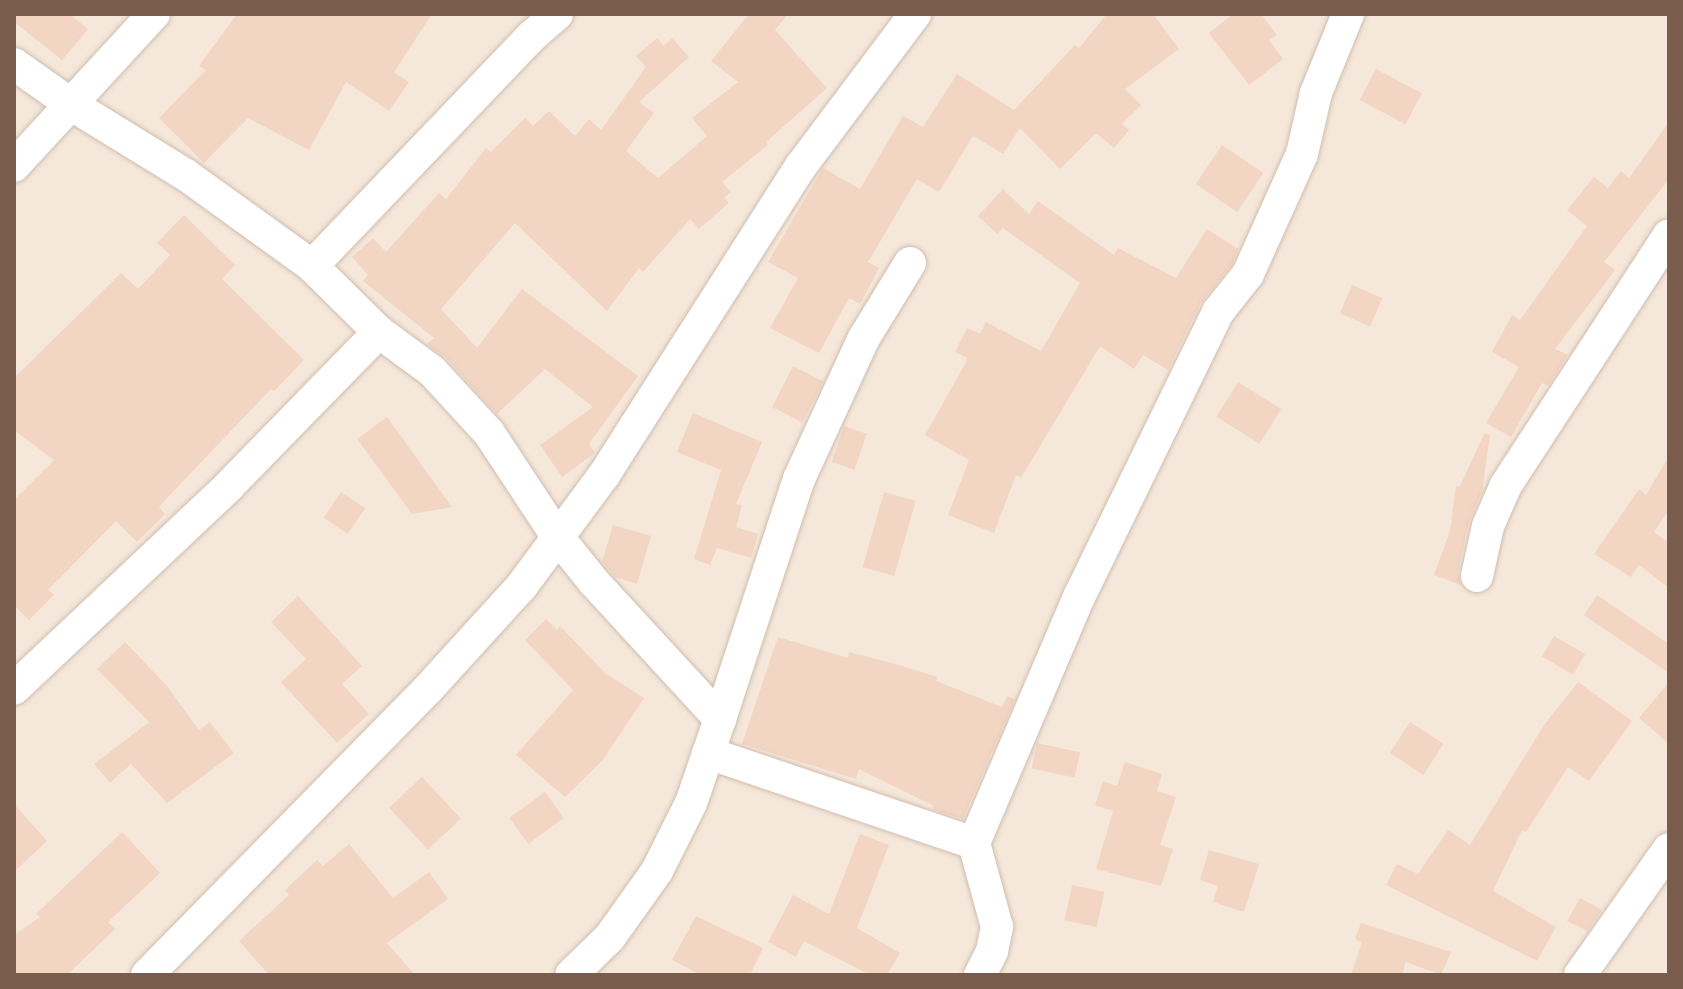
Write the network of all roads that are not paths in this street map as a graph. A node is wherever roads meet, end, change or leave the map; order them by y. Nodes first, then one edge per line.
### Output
1 (154, 14) edge
2 (557, 14) edge
3 (915, 14) edge
4 (1348, 14) edge
5 (14, 64) edge
6 (72, 105) junction
7 (14, 166) edge
8 (1669, 235) edge
9 (910, 263) dead end
10 (312, 266) junction
11 (379, 332) junction
12 (557, 536) junction
13 (1477, 576) dead end
14 (14, 689) edge
15 (720, 719) junction
16 (708, 753) junction
17 (974, 843) junction
18 (1669, 849) edge
19 (147, 975) edge
20 (571, 975) edge
21 (980, 975) edge
22 (1580, 975) edge

1 - 6 street
2 - 10 street
3 - 12 street
4 - 17 street
5 - 6 street
6 - 7 street
6 - 10 street
8 - 13 street
9 - 15 street
10 - 11 street
11 - 12 street
11 - 14 street
12 - 15 street
12 - 19 street
15 - 16 street
16 - 17 street
16 - 20 street
17 - 21 street
18 - 22 street

